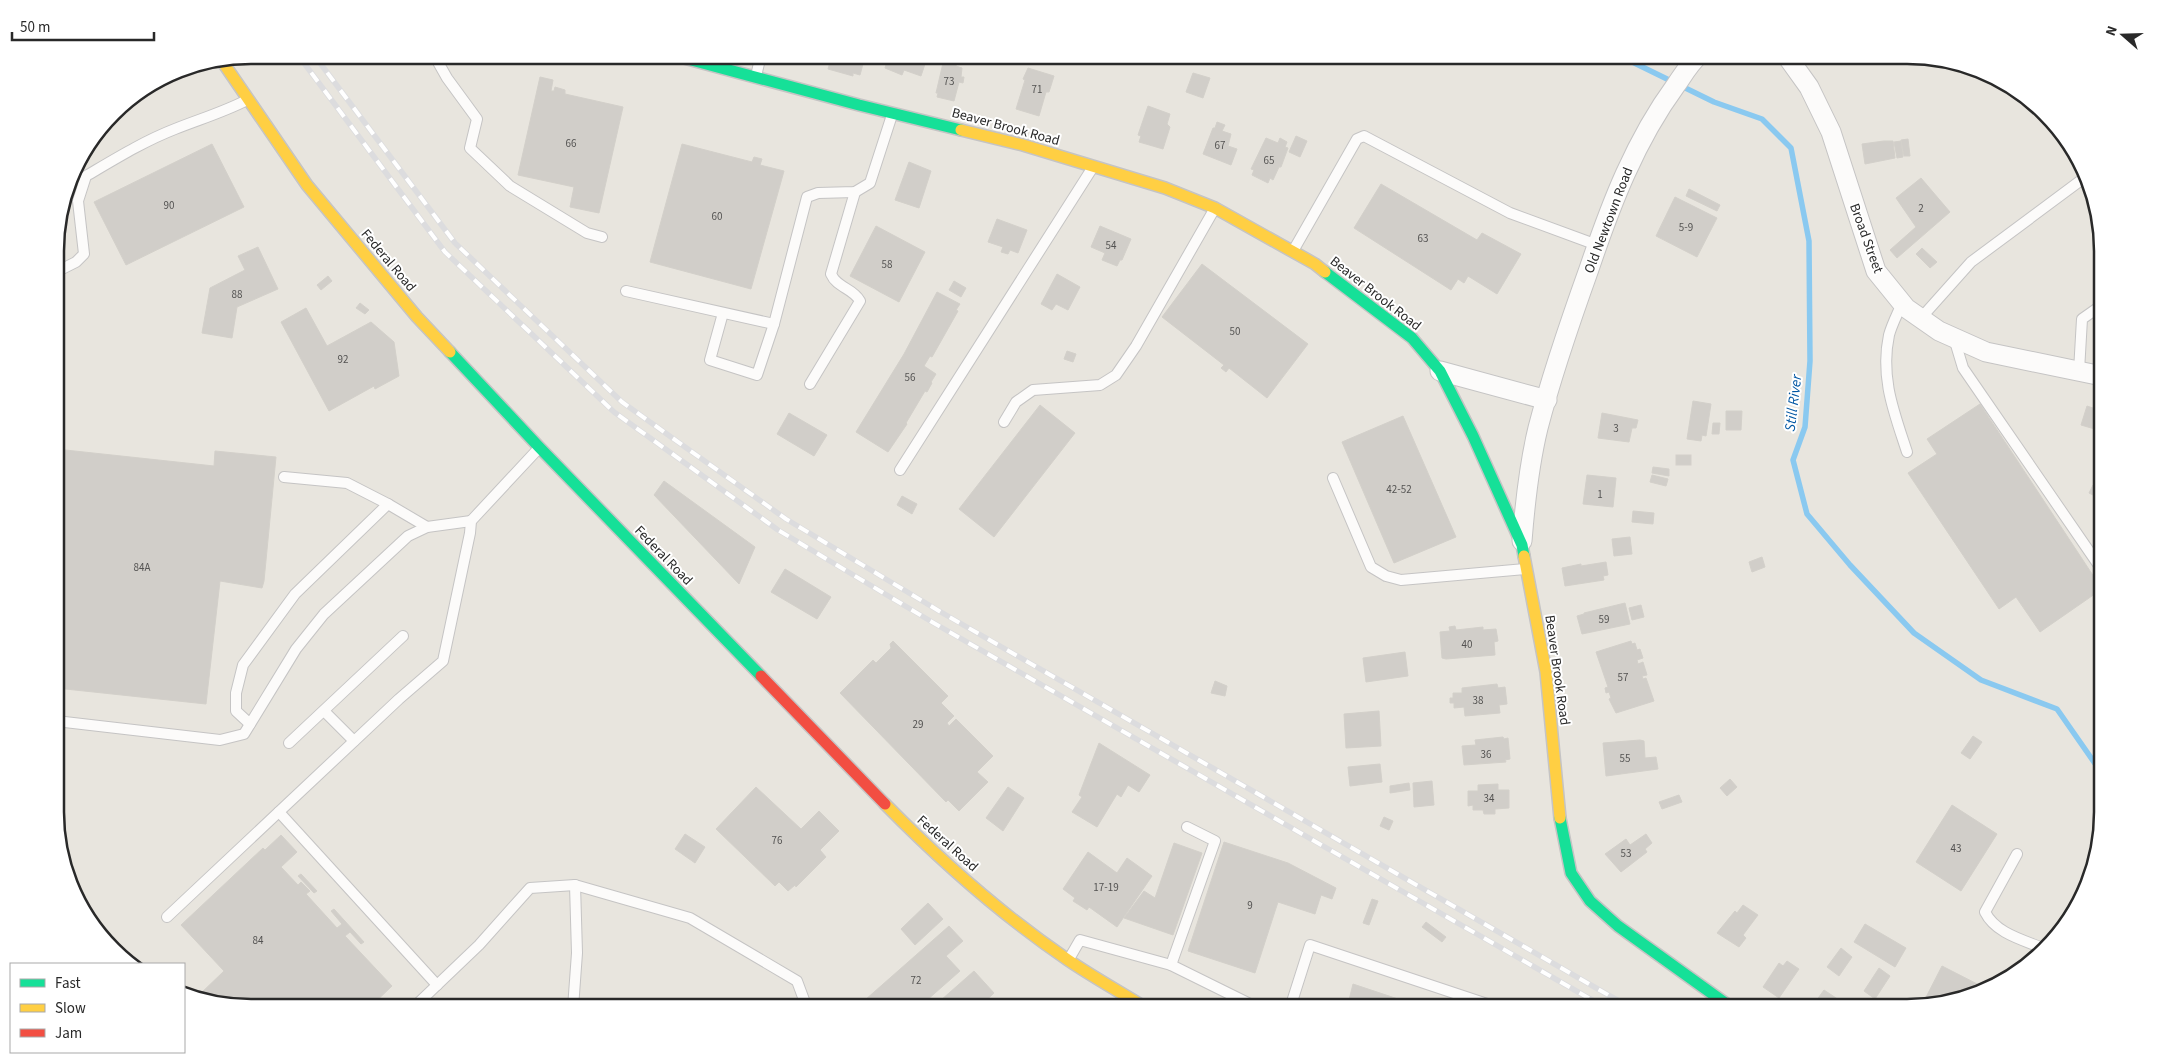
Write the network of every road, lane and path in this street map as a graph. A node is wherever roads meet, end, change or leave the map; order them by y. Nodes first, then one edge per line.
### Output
1 (439, 64) edge
2 (718, 64) edge
3 (759, 64) edge
4 (1692, 64) edge
5 (1792, 64) edge
6 (226, 65) edge
7 (756, 77) junction
8 (248, 100) junction
9 (893, 113) junction
10 (1094, 166) junction
11 (2081, 181) edge
12 (855, 192) junction
13 (1215, 208) junction
14 (602, 237) dead end
15 (1597, 245) junction
16 (1293, 252) junction
17 (64, 268) edge
18 (626, 291) dead end
19 (1902, 303) junction
20 (2094, 310) edge
21 (723, 313) junction
22 (1921, 318) junction
23 (774, 324) junction
24 (1953, 337) junction
25 (1440, 371) junction
26 (2079, 371) junction
27 (2094, 374) edge
28 (810, 384) dead end
29 (1547, 400) junction
30 (1004, 422) dead end
31 (539, 447) junction
32 (1907, 452) dead end
33 (900, 470) dead end
34 (284, 476) dead end
35 (1333, 478) dead end
36 (388, 504) junction
37 (471, 521) junction
38 (427, 528) junction
39 (1522, 545) junction
40 (2094, 558) edge
41 (1526, 569) junction
42 (403, 636) dead end
43 (324, 710) junction
44 (64, 722) edge
45 (250, 724) junction
46 (354, 741) junction
47 (289, 743) dead end
48 (279, 812) junction
49 (1187, 827) dead end
50 (2017, 854) dead end
51 (575, 886) junction
52 (167, 917) dead end
53 (2037, 946) edge
54 (1068, 960) junction
55 (1171, 965) junction
56 (437, 985) junction
57 (422, 999) edge
58 (574, 999) edge
59 (804, 999) edge
60 (1131, 999) edge
61 (1240, 999) edge
62 (1293, 999) edge
63 (1471, 999) edge
64 (1719, 999) edge

1 - 14 lane
2 - 7 street, Beaver Brook Road
3 - 7 lane
4 - 15 street, Old Newtown Road
5 - 19 street, Broad Street
6 - 8 street, Federal Road
7 - 9 street, Beaver Brook Road
8 - 17 lane
8 - 31 street, Federal Road
9 - 10 street, Beaver Brook Road
9 - 12 lane
10 - 13 street, Beaver Brook Road
10 - 33 lane
11 - 22 lane
12 - 23 lane
12 - 28 lane
13 - 16 street, Beaver Brook Road
13 - 30 lane
15 - 16 lane
15 - 29 street, Old Newtown Road
16 - 25 street, Beaver Brook Road
18 - 21 lane
19 - 22 street, Broad Street
19 - 32 lane
20 - 26 lane
21 - 23 lane
21 - 23 lane
22 - 24 street, Broad Street
24 - 26 street, Broad Street
24 - 40 lane
25 - 29 street
25 - 39 street, Beaver Brook Road
26 - 27 street, Broad Street
29 - 39 street, Old Newtown Road
31 - 37 lane
31 - 54 street, Federal Road
34 - 36 lane
35 - 41 lane
36 - 38 lane
36 - 45 lane
37 - 38 lane
37 - 46 lane
38 - 45 lane
39 - 41 street, Beaver Brook Road
41 - 64 street, Beaver Brook Road
42 - 43 lane
43 - 46 lane
43 - 47 lane
44 - 45 lane
46 - 48 lane
48 - 52 lane
48 - 56 lane
49 - 55 lane
50 - 53 lane
51 - 56 lane
51 - 58 lane
51 - 59 lane
54 - 55 lane
54 - 60 street, Federal Road
55 - 61 lane
56 - 57 lane
62 - 63 lane

